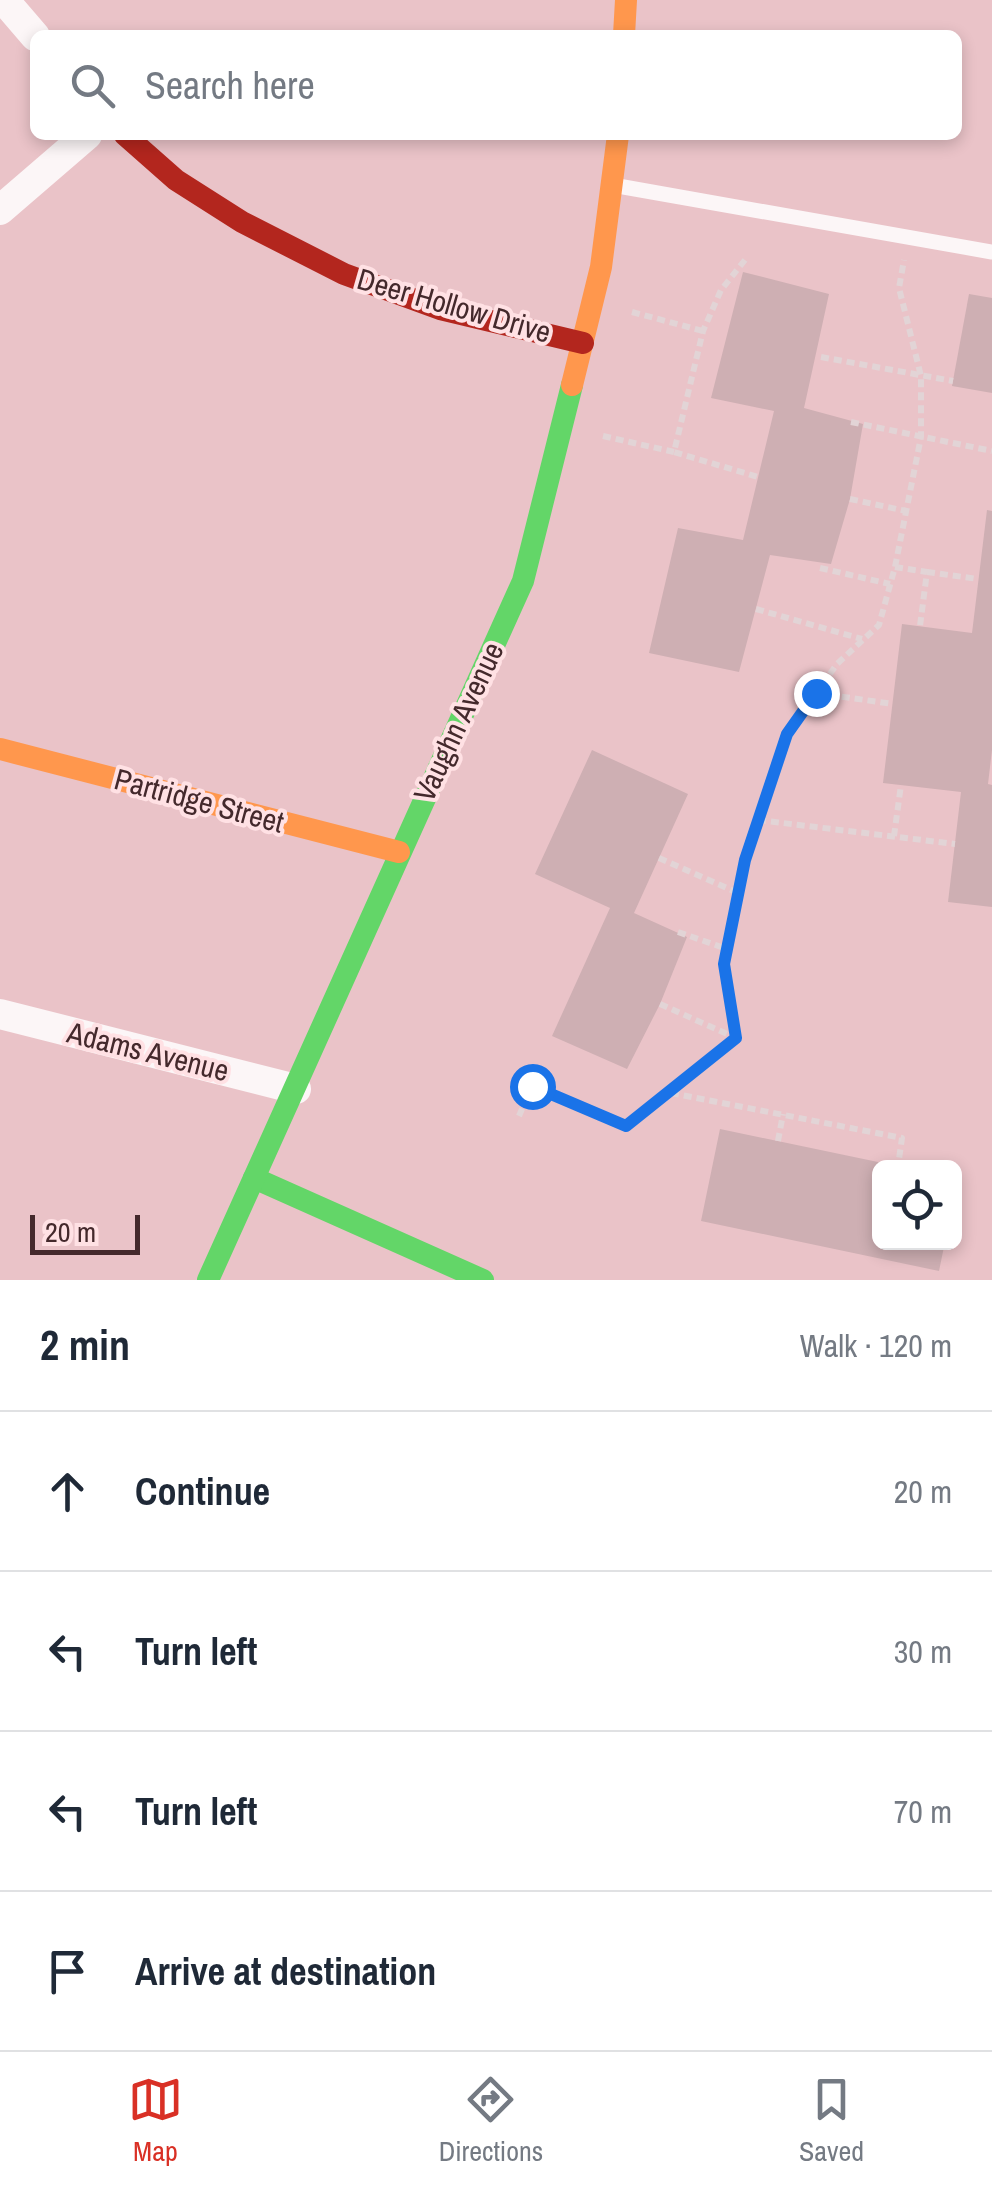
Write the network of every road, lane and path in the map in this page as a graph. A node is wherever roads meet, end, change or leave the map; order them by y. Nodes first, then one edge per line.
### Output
1 (4, 0) edge
2 (626, 0) edge
3 (30, 30) edge
4 (624, 30) edge
5 (81, 140) edge
6 (131, 140) edge
7 (618, 140) edge
8 (614, 185) junction
9 (0, 210) edge
10 (992, 252) edge
11 (904, 258) dead end
12 (745, 260) dead end
13 (632, 312) dead end
14 (704, 330) junction
15 (584, 343) junction
16 (820, 358) dead end
17 (921, 376) junction
18 (953, 381) dead end
19 (851, 422) dead end
20 (603, 436) dead end
21 (921, 437) junction
22 (992, 451) edge
23 (674, 452) junction
24 (758, 477) dead end
25 (850, 499) dead end
26 (906, 511) junction
27 (895, 567) junction
28 (820, 568) dead end
29 (928, 572) junction
30 (978, 580) dead end
31 (890, 584) junction
32 (756, 609) dead end
33 (920, 626) dead end
34 (864, 640) junction
35 (816, 693) junction
36 (892, 704) dead end
37 (0, 749) edge
38 (900, 785) dead end
39 (758, 820) junction
40 (894, 836) junction
41 (955, 844) dead end
42 (399, 852) junction
43 (659, 858) dead end
44 (738, 893) junction
45 (678, 932) dead end
46 (728, 950) junction
47 (660, 1004) dead end
48 (0, 1014) edge
49 (736, 1038) junction
50 (296, 1089) junction
51 (670, 1092) junction
52 (784, 1114) junction
53 (519, 1116) dead end
54 (778, 1141) dead end
55 (899, 1160) edge
56 (254, 1178) junction
57 (208, 1280) edge
58 (483, 1280) edge

1 - 3 street
2 - 4 street
5 - 9 street
6 - 15 street, Deer Hollow Drive
7 - 8 street, Vaughn Avenue
8 - 10 lane
8 - 15 street, Vaughn Avenue
11 - 17 path
12 - 14 path
13 - 14 path
14 - 23 path
15 - 42 street, Vaughn Avenue
16 - 17 path
17 - 18 path
17 - 21 path
19 - 21 path
20 - 23 path
21 - 22 path
21 - 26 path
23 - 24 path
25 - 26 path
26 - 27 path
27 - 29 path
27 - 31 path
28 - 31 path
29 - 30 path
29 - 33 path
31 - 34 path
32 - 34 path
34 - 35 path
35 - 36 path
35 - 39 path
37 - 42 street, Partridge Street
38 - 40 path
39 - 40 path
39 - 44 path
40 - 41 path
42 - 50 street, Vaughn Avenue
43 - 44 path
44 - 46 path
45 - 46 path
46 - 49 path
47 - 49 path
48 - 50 street, Adams Avenue
49 - 51 path
50 - 56 street, Vaughn Avenue
51 - 52 path
51 - 53 path
52 - 54 path
52 - 55 path
56 - 57 street, Vaughn Avenue
56 - 58 street

